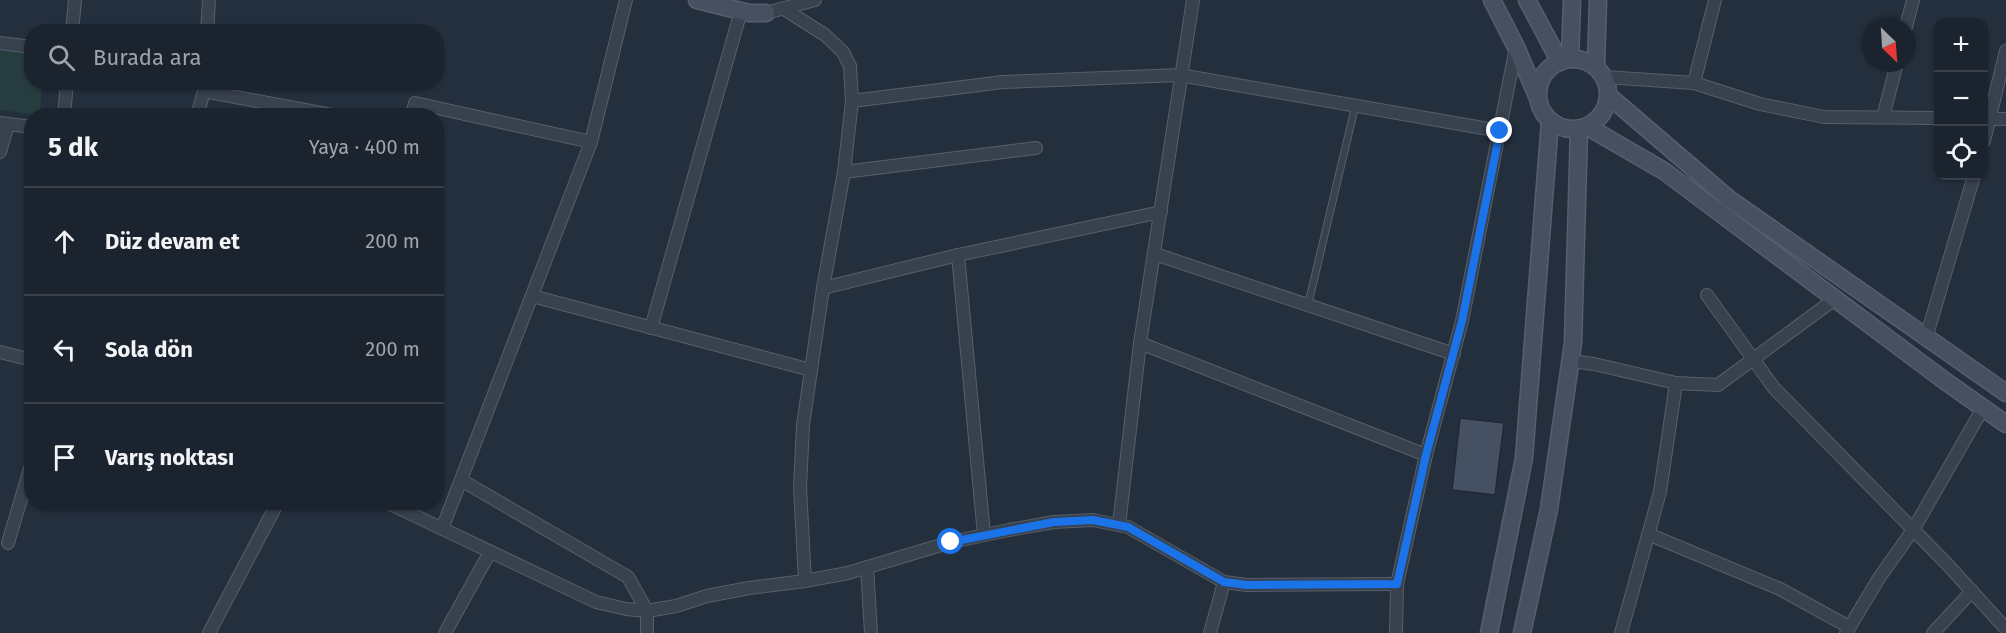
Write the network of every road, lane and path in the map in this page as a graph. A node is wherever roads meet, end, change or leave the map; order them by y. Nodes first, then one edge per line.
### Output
1 (75, 0) edge
2 (209, 0) edge
3 (626, 0) edge
4 (697, 0) edge
5 (815, 0) edge
6 (1193, 0) edge
7 (1527, 0) edge
8 (1572, 0) edge
9 (1599, 0) edge
10 (1715, 0) edge
11 (1913, 0) edge
12 (1492, 1) edge
13 (784, 4) edge
14 (741, 11) junction
15 (766, 13) joint
16 (1908, 18) edge
17 (73, 24) edge
18 (208, 24) edge
19 (0, 44) edge
20 (24, 46) edge
21 (1516, 47) junction
22 (2006, 51) edge
23 (1565, 60) junction
24 (1600, 72) junction
25 (1895, 72) edge
26 (1180, 75) junction
27 (1694, 83) junction
28 (66, 90) edge
29 (203, 90) edge
30 (218, 90) edge
31 (1537, 96) junction
32 (1609, 96) junction
33 (852, 100) junction
34 (65, 108) edge
35 (199, 108) edge
36 (300, 108) edge
37 (414, 108) edge
38 (434, 108) edge
39 (1355, 108) junction
40 (444, 110) edge
41 (1988, 115) edge
42 (1883, 117) junction
43 (1934, 118) edge
44 (1988, 119) edge
45 (2006, 119) edge
46 (1550, 121) junction
47 (4, 124) edge
48 (24, 126) edge
49 (1583, 128) junction
50 (1500, 131) junction
51 (591, 142) junction
52 (1036, 148) dead end
53 (0, 152) edge
54 (844, 172) junction
55 (1973, 180) edge
56 (1161, 212) junction
57 (1155, 254) junction
58 (958, 255) junction
59 (823, 288) junction
60 (1707, 295) dead end
61 (532, 296) junction
62 (1834, 298) junction
63 (1308, 305) junction
64 (651, 328) junction
65 (1926, 338) junction
66 (1140, 343) junction
67 (0, 352) edge
68 (1454, 354) junction
69 (24, 358) edge
70 (1754, 360) junction
71 (1571, 361) junction
72 (811, 370) junction
73 (1676, 383) junction
74 (2006, 393) edge
75 (1983, 408) junction
76 (2006, 424) edge
77 (1426, 455) junction
78 (461, 480) junction
79 (24, 489) edge
80 (274, 510) edge
81 (402, 510) edge
82 (1119, 525) junction
83 (442, 530) junction
84 (1913, 530) junction
85 (1648, 534) junction
86 (984, 535) junction
87 (8, 543) dead end
88 (490, 552) junction
89 (867, 567) junction
90 (805, 581) junction
91 (1224, 582) junction
92 (1397, 584) junction
93 (1972, 591) junction
94 (647, 611) junction
95 (2006, 629) edge
96 (1848, 630) edge
97 (209, 633) edge
98 (445, 633) edge
99 (647, 633) edge
100 (871, 633) edge
101 (1210, 633) edge
102 (1396, 633) edge
103 (1489, 633) edge
104 (1522, 633) edge
105 (1621, 633) edge
106 (1933, 633) edge

1 - 17 street
2 - 18 street
3 - 51 street
4 - 14 main road
5 - 13 street
6 - 26 street
7 - 23 main road
8 - 23 main road
9 - 24 main road
10 - 27 street
11 - 16 street
12 - 21 main road
13 - 15 street
13 - 33 street
14 - 15 main road
14 - 64 street
19 - 20 street
21 - 31 main road
21 - 50 street
22 - 41 street
23 - 24 main road
23 - 31 main road
24 - 27 street
24 - 32 main road
25 - 42 street
26 - 33 street
26 - 39 street
26 - 56 street
27 - 42 street
28 - 34 street
29 - 35 street
30 - 36 street
31 - 46 main road
32 - 49 main road
32 - 65 main road
33 - 54 street
37 - 38 street
39 - 50 street
39 - 63 lane
40 - 51 street
42 - 43 street
44 - 45 street
46 - 49 main road
46 - 103 main road
47 - 48 street
47 - 53 street
49 - 62 main road
49 - 71 main road
50 - 68 street
51 - 61 street
52 - 54 street
54 - 59 street
55 - 65 street
56 - 57 street
56 - 58 street
57 - 63 street
57 - 66 street
58 - 59 street
58 - 86 street
59 - 72 street
60 - 70 street
61 - 64 street
61 - 78 street
62 - 70 street
62 - 75 main road
63 - 68 street
64 - 72 street
65 - 74 main road
66 - 77 street
66 - 82 street
67 - 69 street
68 - 77 street
70 - 73 street
70 - 84 street
71 - 73 street
71 - 104 main road
72 - 90 street
73 - 85 street
75 - 76 main road
75 - 84 street
77 - 92 street
78 - 83 street
78 - 94 street
79 - 87 street
80 - 97 street
81 - 83 street
82 - 86 street
82 - 91 street
83 - 88 street
84 - 93 street
84 - 96 street
85 - 96 street
85 - 105 street
86 - 89 street
88 - 94 street
88 - 98 street
89 - 90 street
89 - 100 street
90 - 94 street
91 - 92 street
91 - 101 street
92 - 102 street
93 - 95 street
93 - 106 street
94 - 99 street

